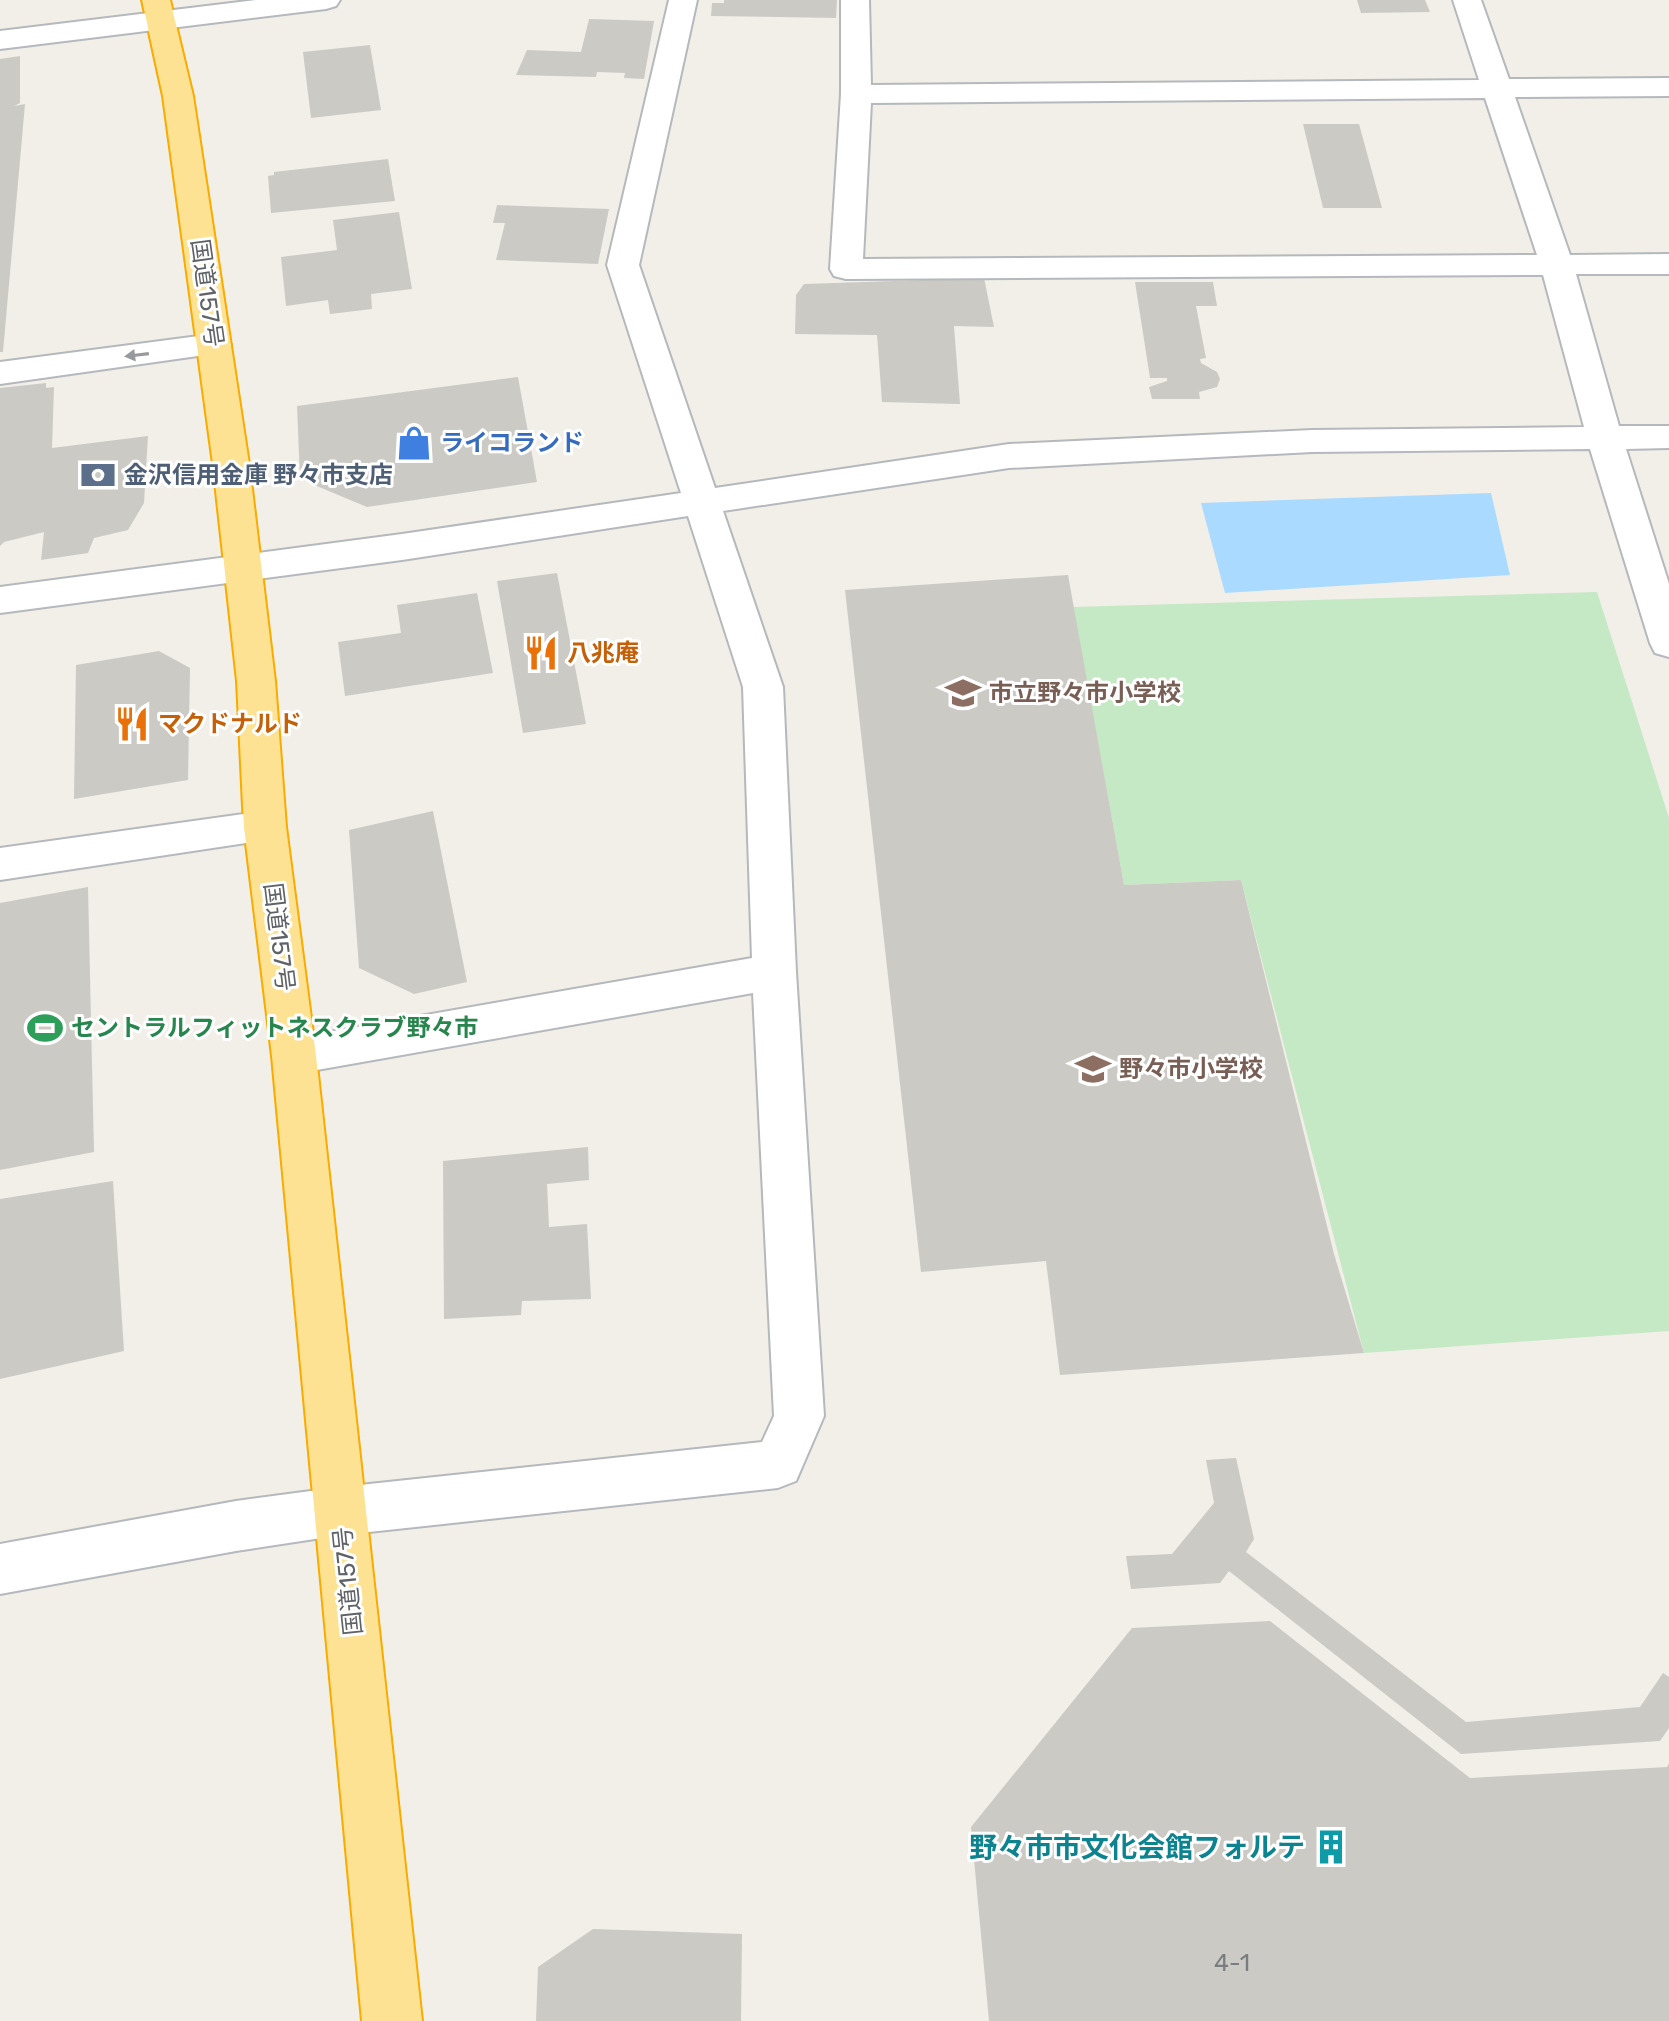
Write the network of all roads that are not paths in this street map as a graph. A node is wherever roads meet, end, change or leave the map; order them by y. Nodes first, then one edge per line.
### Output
1 (326, 0) edge
2 (683, 0) edge
3 (855, 0) edge
4 (1467, 0) edge
5 (159, 10) edge
6 (0, 40) edge
7 (1495, 87) junction
8 (1669, 87) edge
9 (856, 94) junction
10 (1669, 264) edge
11 (1557, 265) junction
12 (214, 345) junction
13 (0, 373) edge
14 (1604, 437) junction
15 (1669, 437) edge
16 (700, 504) junction
17 (241, 568) junction
18 (0, 600) edge
19 (1669, 643) edge
20 (265, 827) junction
21 (0, 864) edge
22 (774, 972) junction
23 (294, 1056) junction
24 (341, 1511) junction
25 (0, 1569) edge
26 (392, 2021) edge

1 - 5 street
2 - 16 street
3 - 9 street
4 - 7 street
5 - 6 street
5 - 12 highway, 国道157号
7 - 8 street
7 - 9 street
7 - 11 street
9 - 11 street
10 - 11 street
11 - 14 street
12 -> 13 street
12 - 17 highway, 国道157号
14 - 15 street
14 - 16 street
14 - 19 street
16 - 17 street
16 - 22 street
17 - 18 street
17 - 20 highway, 国道157号
20 - 21 street
20 - 23 highway, 国道157号
22 - 23 street
22 - 24 street
23 - 24 highway, 国道157号
24 - 25 street
24 - 26 highway, 国道157号

